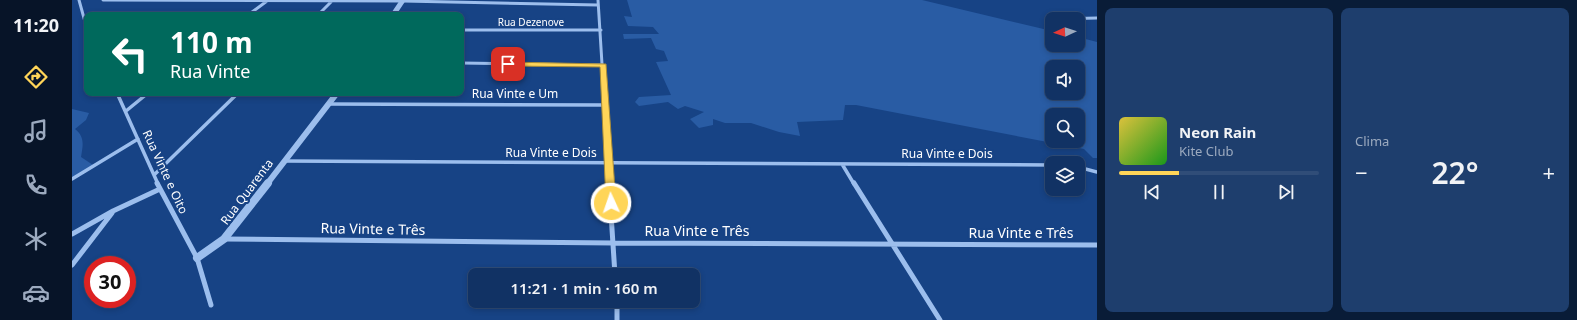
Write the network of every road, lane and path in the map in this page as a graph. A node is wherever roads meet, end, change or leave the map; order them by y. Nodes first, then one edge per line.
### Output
1 (79, 0) edge
2 (103, 0) edge
3 (333, 0) edge
4 (267, 1) junction
5 (403, 1) edge
6 (598, 2) edge
7 (252, 12) edge
8 (321, 12) edge
9 (395, 12) edge
10 (84, 18) edge
11 (1085, 18) edge
12 (1097, 18) edge
13 (464, 30) edge
14 (601, 30) junction
15 (464, 63) edge
16 (603, 65) junction
17 (118, 96) edge
18 (144, 96) edge
19 (235, 96) edge
20 (335, 96) edge
21 (329, 104) junction
22 (605, 105) junction
23 (126, 111) junction
24 (138, 139) junction
25 (284, 161) junction
26 (609, 163) junction
27 (842, 164) junction
28 (1045, 165) edge
29 (1085, 169) edge
30 (1097, 172) edge
31 (154, 175) junction
32 (72, 179) edge
33 (160, 189) junction
34 (113, 211) junction
35 (72, 234) edge
36 (224, 239) junction
37 (614, 243) junction
38 (891, 244) junction
39 (1097, 245) edge
40 (197, 258) junction
41 (72, 266) edge
42 (615, 268) edge
43 (211, 305) dead end
44 (616, 308) edge
45 (617, 320) edge
46 (940, 320) edge

1 - 10 street
2 - 4 street
3 - 4 street
3 - 5 street
3 - 8 street
4 - 7 street
5 - 6 street
5 - 9 street
6 - 14 street
11 - 12 street
13 - 14 street, Rua Dezenove
14 - 16 street
15 - 16 street
16 - 22 street
17 - 23 street, Rua Vinte e Oito
18 - 23 street
19 - 31 street
20 - 21 street, Rua Quarenta
21 - 22 street, Rua Vinte e Um
21 - 25 street, Rua Quarenta
22 - 26 street
23 - 24 street, Rua Vinte e Oito
24 - 31 street, Rua Vinte e Oito
24 - 32 street
25 - 26 street, Rua Vinte e Dois
25 - 36 street, Rua Quarenta
26 - 27 street, Rua Vinte e Dois
26 - 37 street
27 - 28 street, Rua Vinte e Dois
27 - 38 street
29 - 30 street
31 - 33 street, Rua Vinte e Oito
33 - 34 street
33 - 40 street, Rua Vinte e Oito
34 - 35 street
34 - 41 street
36 - 37 street, Rua Vinte e Três
36 - 40 street, Rua Quarenta
37 - 38 street, Rua Vinte e Três
37 - 42 street
38 - 39 street, Rua Vinte e Três
38 - 46 street
40 - 43 street
44 - 45 street

